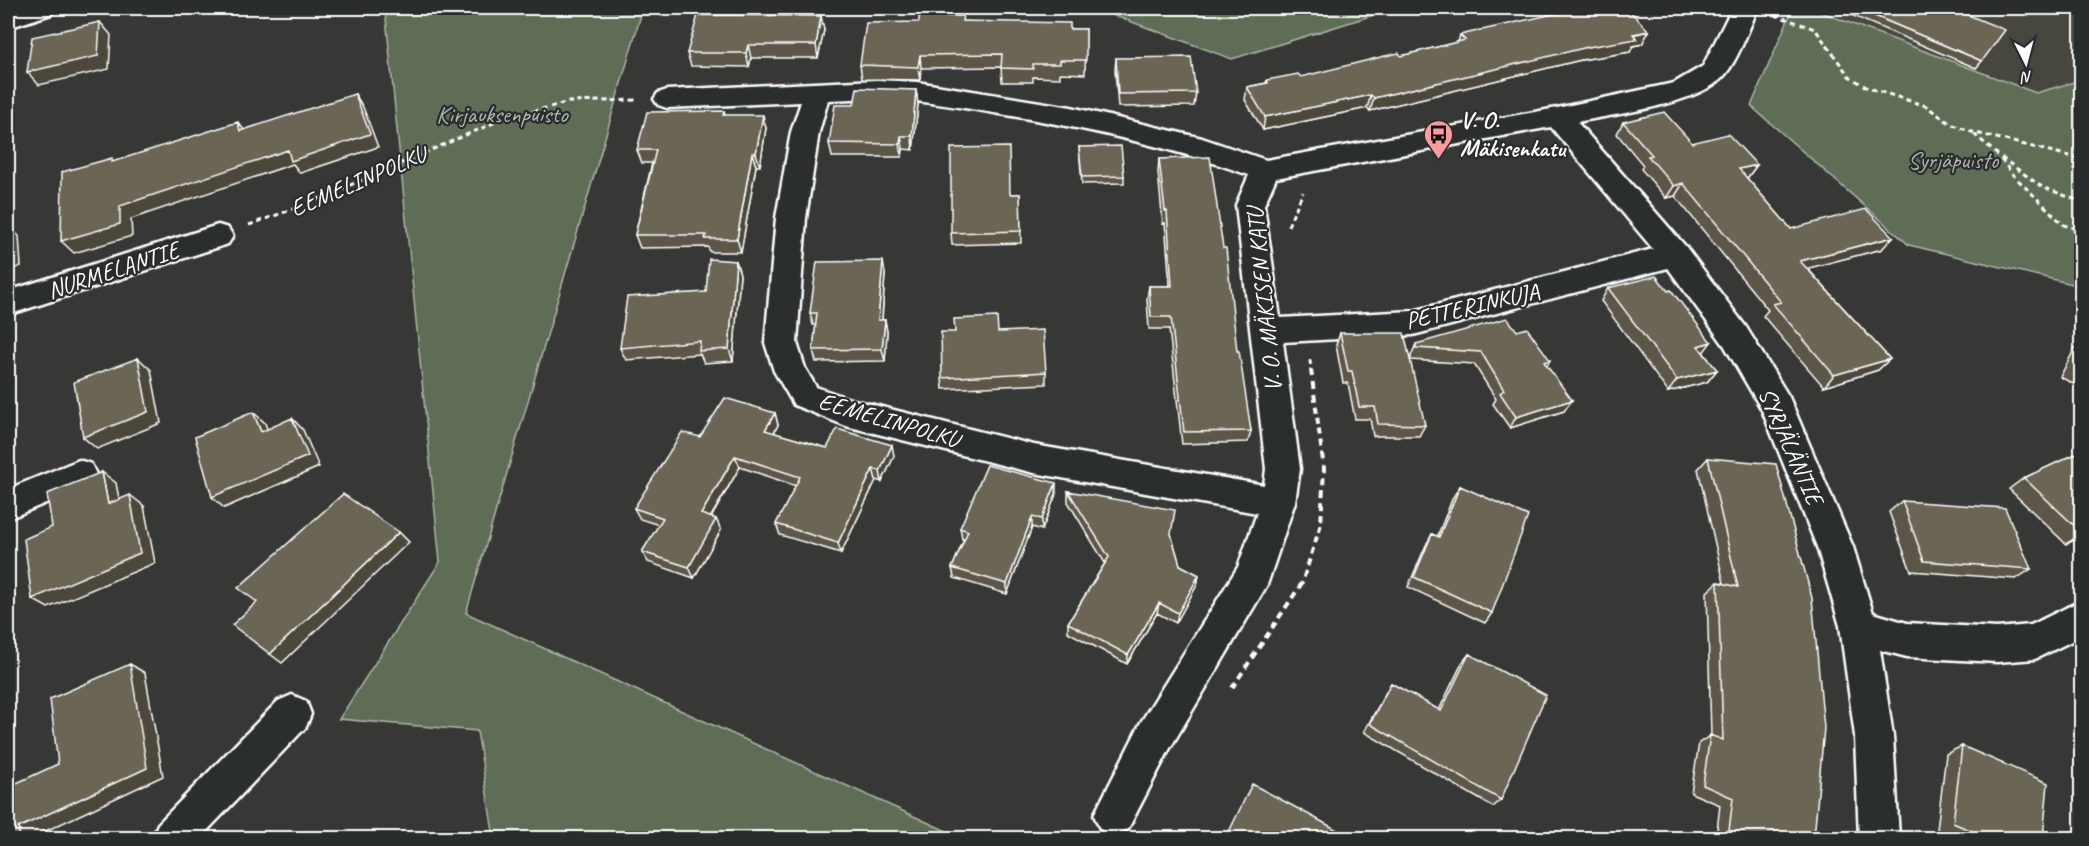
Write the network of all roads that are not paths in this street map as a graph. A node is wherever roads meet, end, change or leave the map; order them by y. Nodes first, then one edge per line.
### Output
1 (42, 8) edge
2 (1745, 8) edge
3 (8, 20) edge
4 (817, 93) junction
5 (667, 99) road end
6 (1557, 117) junction
7 (1265, 170) junction
8 (218, 236) road end
9 (1676, 255) junction
10 (8, 303) edge
11 (1265, 331) junction
12 (79, 474) dead end
13 (1278, 502) junction
14 (8, 504) edge
15 (2082, 616) edge
16 (1858, 626) junction
17 (292, 714) dead end
18 (1114, 815) dead end
19 (172, 838) edge
20 (1879, 838) edge

1 - 3 street
2 - 6 street
4 - 5 street
4 - 7 street
4 - 13 street, EEMELINPOLKU
6 - 7 street
6 - 9 street, SYRJÄLÄNTIE
7 - 11 street, V. O. MÄKISEN KATU
8 - 10 street, NURMELANTIE
9 - 11 street, PETTERINKUJA
9 - 16 street, SYRJÄLÄNTIE
11 - 13 street, V. O. MÄKISEN KATU
12 - 14 street
13 - 18 street, V. O. MÄKISEN KATU
15 - 16 street
16 - 20 street, SYRJÄLÄNTIE
17 - 19 street

